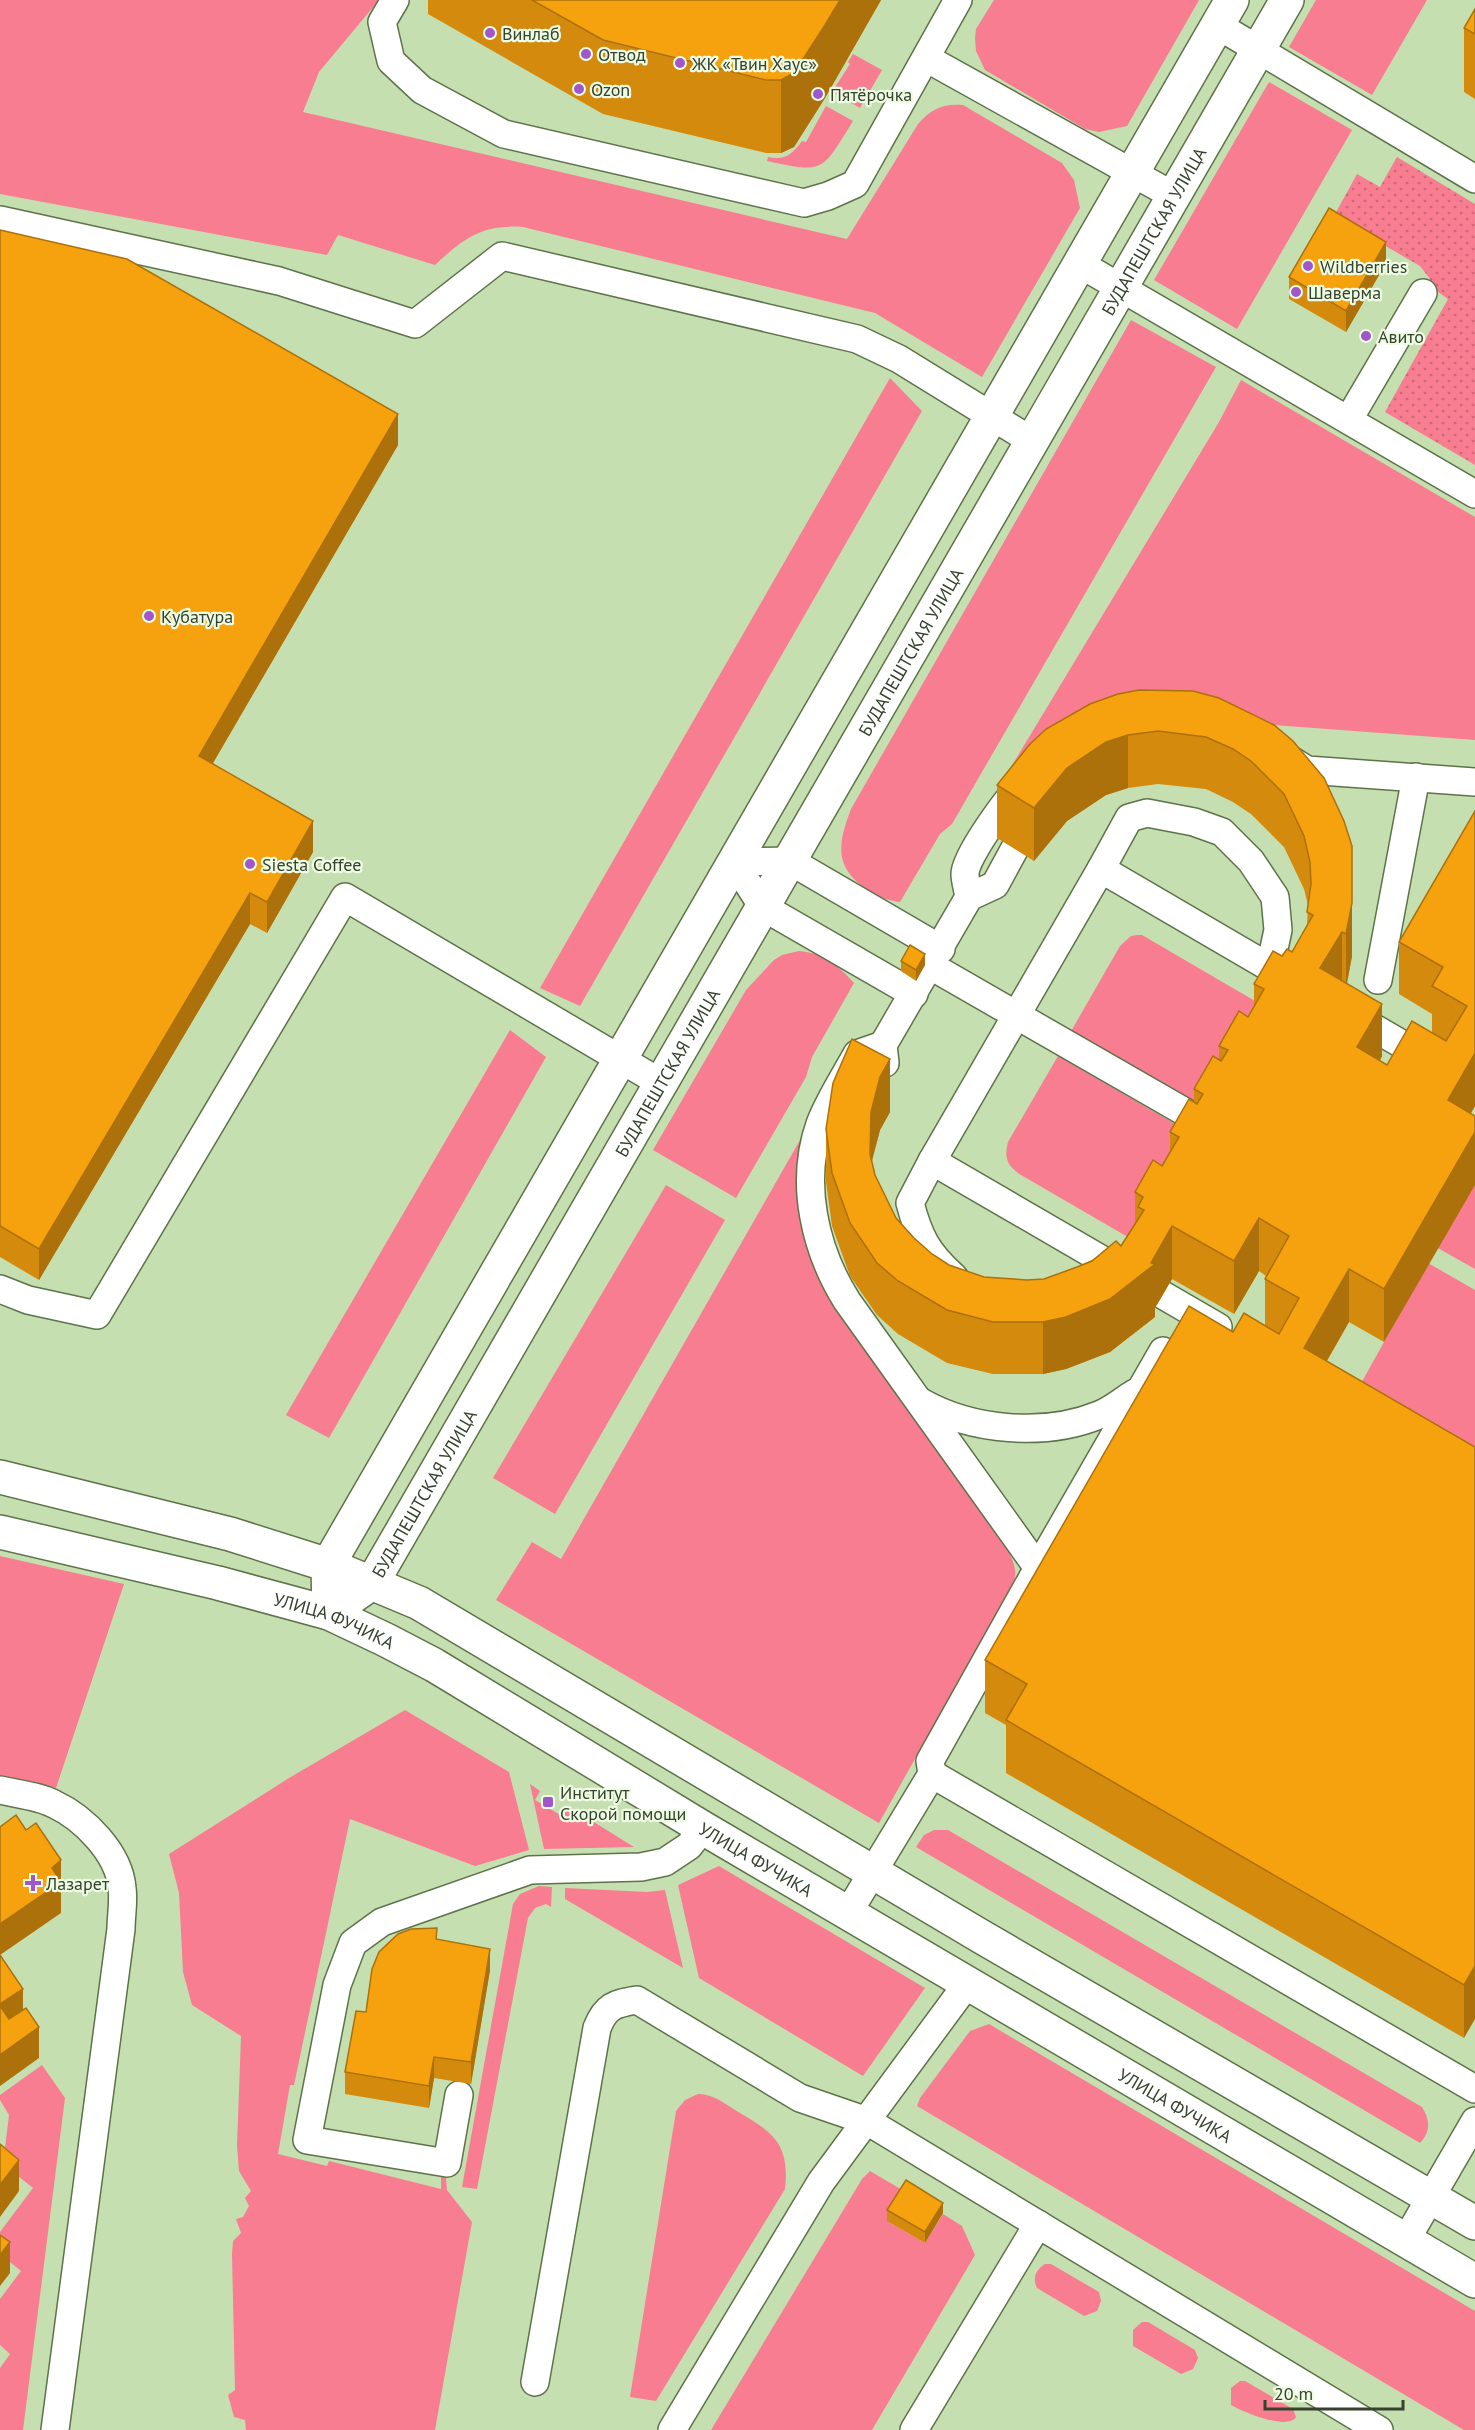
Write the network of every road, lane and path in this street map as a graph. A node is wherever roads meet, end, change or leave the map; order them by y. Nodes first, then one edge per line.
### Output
1 (395, 0) edge
2 (958, 0) edge
3 (1287, 0) edge
4 (1225, 13) edge
5 (1259, 50) junction
6 (926, 58) junction
7 (1132, 173) junction
8 (1475, 179) edge
9 (1174, 196) junction
10 (0, 220) edge
11 (1080, 264) junction
12 (1121, 288) junction
13 (1423, 293) dead end
14 (992, 416) junction
15 (1349, 419) junction
16 (1032, 441) junction
17 (1475, 494) edge
18 (1263, 743) edge
19 (1039, 770) edge
20 (1416, 777) junction
21 (1475, 782) edge
22 (1014, 850) edge
23 (790, 861) junction
24 (734, 862) junction
25 (1101, 869) junction
26 (969, 897) junction
27 (763, 907) junction
28 (936, 958) junction
29 (1270, 967) junction
30 (1378, 980) dead end
31 (915, 994) junction
32 (1017, 1015) junction
33 (884, 1046) junction
34 (620, 1059) junction
35 (1457, 1076) edge
36 (661, 1083) junction
37 (877, 1085) edge
38 (1204, 1124) edge
39 (932, 1161) junction
40 (974, 1288) edge
41 (0, 1289) edge
42 (1238, 1339) edge
43 (1163, 1351) edge
44 (1138, 1391) junction
45 (917, 1399) junction
46 (0, 1478) edge
47 (0, 1532) edge
48 (328, 1565) junction
49 (1038, 1568) junction
50 (372, 1583) junction
51 (329, 1613) junction
52 (932, 1773) junction
53 (0, 1790) edge
54 (703, 1828) junction
55 (875, 1872) junction
56 (848, 1913) junction
57 (967, 1984) junction
58 (1475, 2089) edge
59 (459, 2095) dead end
60 (867, 2121) junction
61 (1475, 2121) edge
62 (1431, 2198) junction
63 (1038, 2223) junction
64 (1475, 2223) edge
65 (1406, 2240) junction
66 (1475, 2281) edge
67 (535, 2382) dead end
68 (56, 2430) edge
69 (672, 2430) edge
70 (914, 2430) edge
71 (1379, 2430) edge

1 - 6 lane
2 - 6 lane
3 - 5 street, БУДАПЕШТСКАЯ УЛИЦА
4 - 5 lane
4 - 7 street
5 - 8 lane
5 - 9 street, БУДАПЕШТСКАЯ УЛИЦА
6 - 7 lane
7 - 9 lane
7 - 11 street
9 - 12 street, БУДАПЕШТСКАЯ УЛИЦА
10 - 14 lane
11 - 12 lane
11 - 14 street
12 - 15 lane
12 - 16 street, БУДАПЕШТСКАЯ УЛИЦА
13 - 15 lane
14 - 16 lane
14 - 24 street
15 - 17 lane
16 - 23 street, БУДАПЕШТСКАЯ УЛИЦА
18 - 20 lane
19 - 26 lane
20 - 21 lane
20 - 30 lane
22 - 26 lane
23 - 24 lane
23 - 27 street, БУДАПЕШТСКАЯ УЛИЦА
23 - 28 lane
24 - 27 lane
24 - 34 street
25 - 29 lane
25 - 29 lane
25 - 32 lane
26 - 28 lane
27 - 31 lane
27 - 36 street, БУДАПЕШТСКАЯ УЛИЦА
28 - 31 lane
28 - 32 lane
29 - 35 lane
31 - 33 lane
32 - 38 lane
32 - 39 lane
33 - 37 lane
33 - 45 lane
34 - 36 lane
34 - 41 lane
34 - 48 street
36 - 50 street, БУДАПЕШТСКАЯ УЛИЦА
39 - 40 lane
39 - 42 lane
43 - 44 lane
44 - 45 lane
44 - 49 lane
45 - 49 lane
46 - 48 street
47 - 51 street, УЛИЦА ФУЧИКА
48 - 50 street
48 - 51 street
49 - 52 lane
50 - 51 street, БУДАПЕШТСКАЯ УЛИЦА
50 - 55 street
51 - 54 street, УЛИЦА ФУЧИКА
52 - 55 lane
52 - 58 lane
53 - 68 lane
54 - 56 street, УЛИЦА ФУЧИКА
54 - 59 lane
55 - 56 lane
55 - 62 street
56 - 57 street, УЛИЦА ФУЧИКА
57 - 60 lane
57 - 65 street, УЛИЦА ФУЧИКА
60 - 63 lane
60 - 67 lane
60 - 69 lane
61 - 62 lane
62 - 64 street
62 - 65 lane
63 - 70 lane
63 - 71 lane
65 - 66 street, УЛИЦА ФУЧИКА

